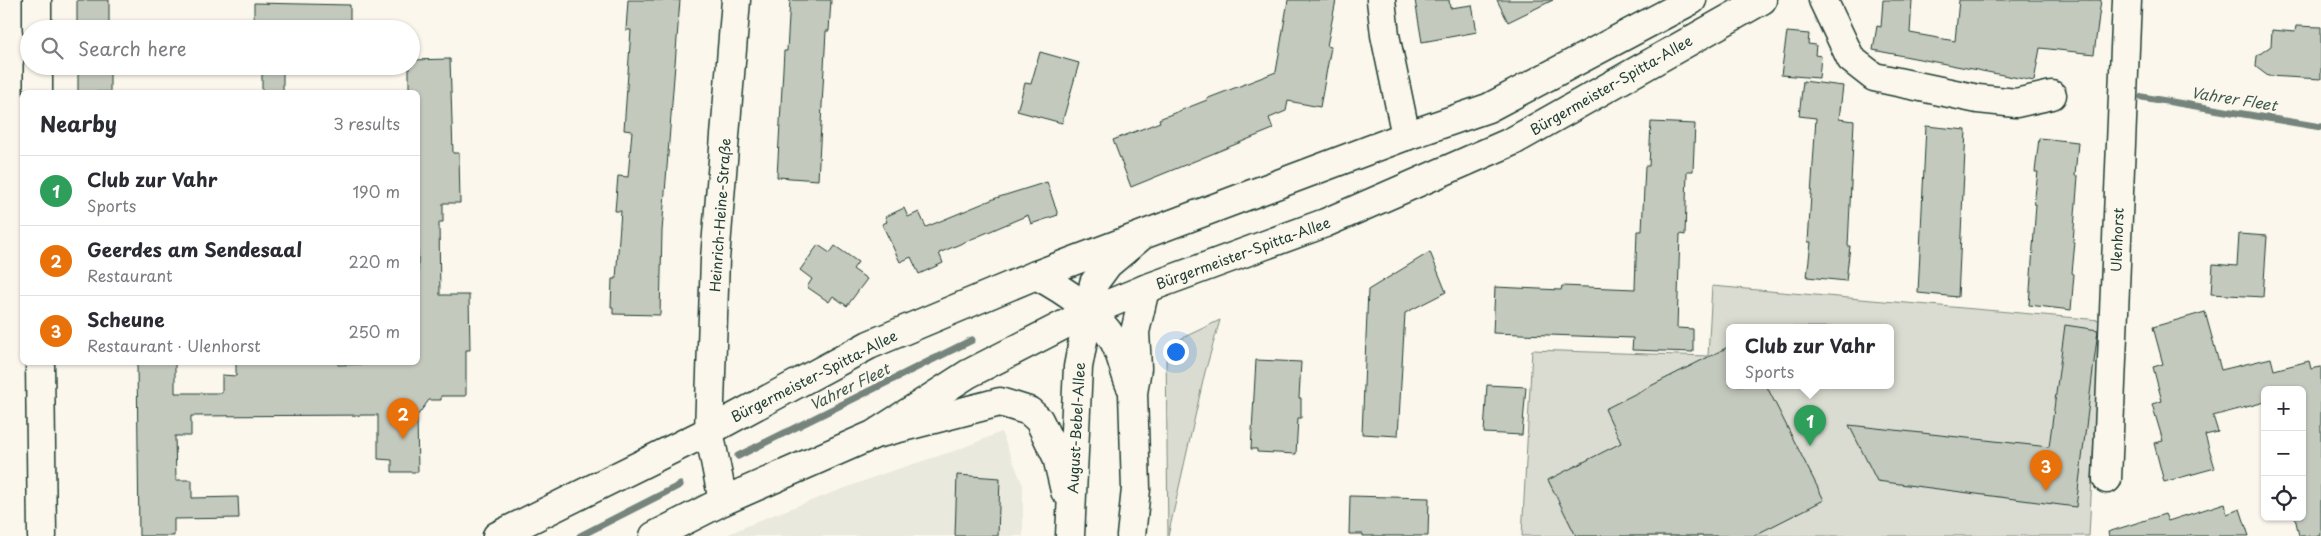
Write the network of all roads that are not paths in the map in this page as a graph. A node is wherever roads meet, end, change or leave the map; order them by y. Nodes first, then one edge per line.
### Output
1 (37, 0) edge
2 (736, 0) edge
3 (1381, 0) edge
4 (1692, 0) edge
5 (1762, 0) edge
6 (1822, 0) edge
7 (2127, 0) edge
8 (38, 20) edge
9 (38, 75) edge
10 (38, 90) edge
11 (2052, 95) dead end
12 (1406, 136) junction
13 (1144, 234) junction
14 (1036, 275) junction
15 (1146, 289) junction
16 (1089, 312) junction
17 (40, 365) edge
18 (1133, 393) junction
19 (709, 430) junction
20 (873, 435) junction
21 (2106, 479) dead end
22 (723, 501) junction
23 (1070, 525) edge
24 (42, 536) edge
25 (497, 536) edge
26 (654, 536) edge
27 (1130, 536) edge

1 - 8 main road
2 - 19 main road, Heinrich-Heine-Straße
3 - 12 main road
4 - 12 main road, Bürgermeister-Spitta-Allee
5 - 15 main road, Bürgermeister-Spitta-Allee
6 - 11 main road
7 - 21 main road, Ulenhorst
9 - 10 main road
12 - 13 main road, Bürgermeister-Spitta-Allee
13 - 14 main road, Bürgermeister-Spitta-Allee
13 - 16 main road, August-Bebel-Allee
14 - 16 main road
14 - 19 main road, Bürgermeister-Spitta-Allee
15 - 16 main road, Bürgermeister-Spitta-Allee
15 - 18 main road
16 - 18 main road
16 - 20 main road, Bürgermeister-Spitta-Allee
16 - 23 main road, August-Bebel-Allee
17 - 24 main road
18 - 27 main road
19 - 22 main road
19 - 25 main road, Bürgermeister-Spitta-Allee
20 - 22 main road, Bürgermeister-Spitta-Allee
20 - 23 main road, August-Bebel-Allee
22 - 26 main road, Bürgermeister-Spitta-Allee

